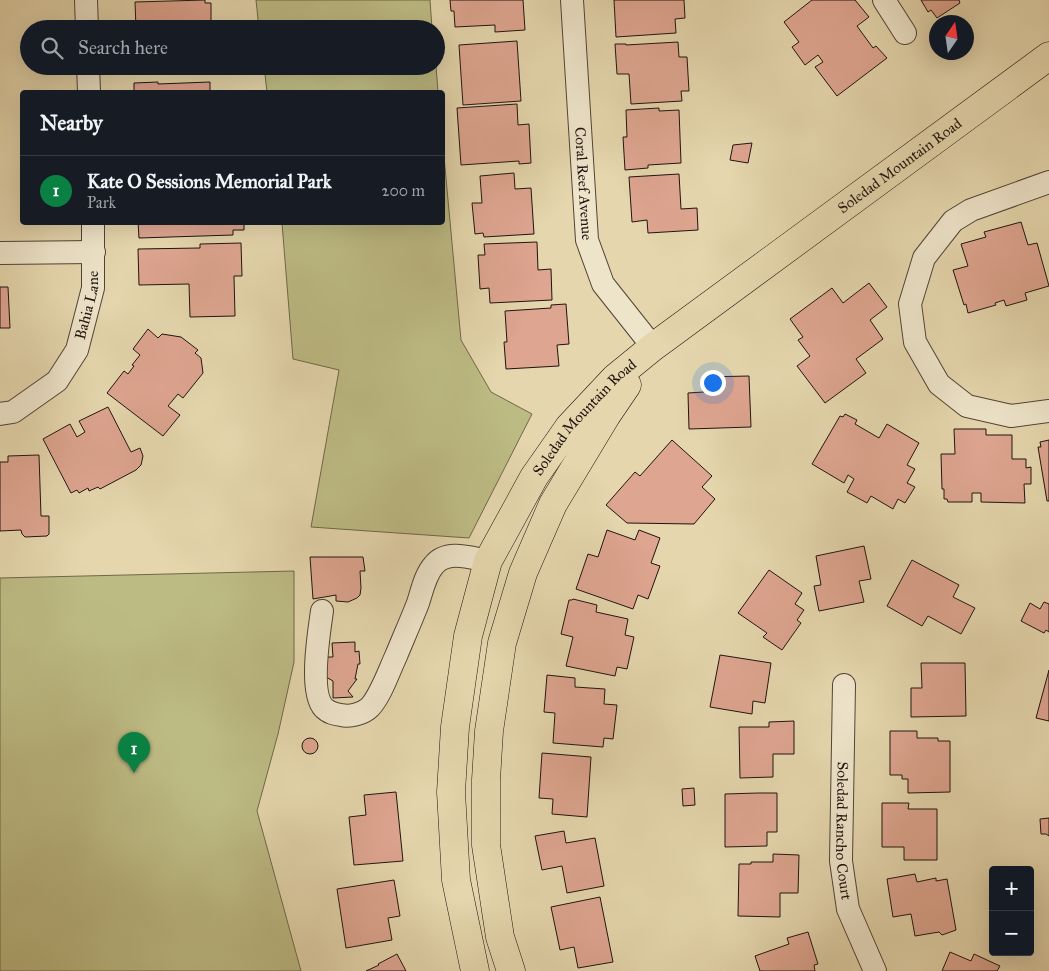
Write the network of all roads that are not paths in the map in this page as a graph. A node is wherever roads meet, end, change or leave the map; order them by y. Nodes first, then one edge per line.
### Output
1 (86, 0) edge
2 (572, 0) edge
3 (884, 0) edge
4 (87, 20) edge
5 (905, 33) dead end
6 (1049, 56) edge
7 (88, 75) edge
8 (89, 90) edge
9 (1049, 182) edge
10 (93, 225) edge
11 (94, 252) junction
12 (0, 253) edge
13 (653, 347) junction
14 (1049, 411) edge
15 (0, 414) edge
16 (488, 561) junction
17 (322, 611) dead end
18 (844, 685) dead end
19 (475, 971) edge
20 (510, 971) edge
21 (876, 971) edge

1 - 4 street
2 - 13 street, Coral Reef Avenue
3 - 5 street
6 - 13 main road, Soledad Mountain Road
7 - 8 street
9 - 14 street
10 - 11 street, Bahia Lane
11 - 12 street
11 - 15 street, Bahia Lane
13 - 16 main road, Soledad Mountain Road
13 - 20 main road
16 - 17 street
16 - 19 main road, Soledad Mountain Road
18 - 21 street, Soledad Rancho Court

